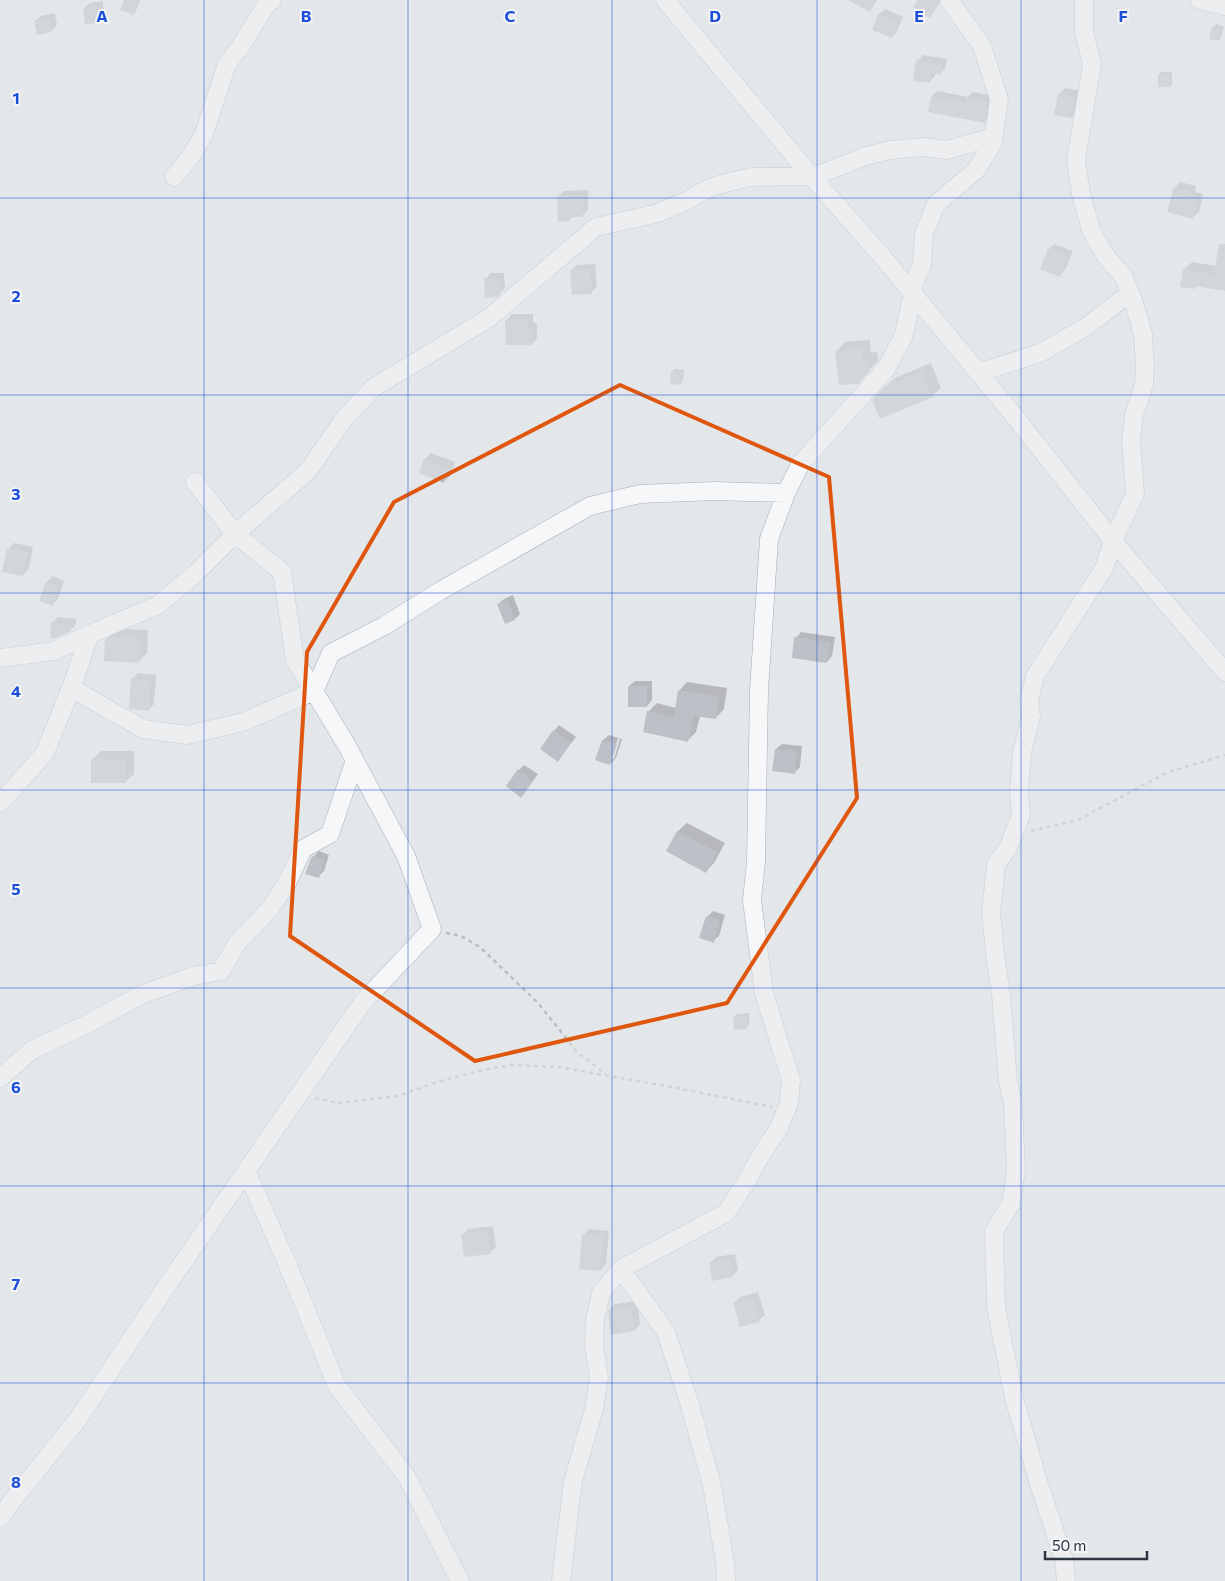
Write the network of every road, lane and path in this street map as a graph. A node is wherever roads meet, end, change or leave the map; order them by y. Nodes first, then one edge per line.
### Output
1 (272, 0) edge
2 (665, 0) edge
3 (948, 0) edge
4 (1084, 0) edge
5 (1200, 0) edge
6 (1225, 6) edge
7 (994, 137) junction
8 (811, 176) junction
9 (174, 177) dead end
10 (1130, 293) junction
11 (913, 294) junction
12 (978, 373) junction
13 (195, 482) dead end
14 (786, 493) junction
15 (235, 534) junction
16 (1113, 541) junction
17 (90, 634) junction
18 (0, 658) edge
19 (1225, 672) edge
20 (71, 688) junction
21 (314, 691) junction
22 (1225, 755) edge
23 (355, 760) junction
24 (0, 803) edge
25 (1013, 835) junction
26 (432, 929) junction
27 (607, 1075) junction
28 (0, 1078) edge
29 (299, 1095) junction
30 (786, 1110) junction
31 (246, 1171) junction
32 (621, 1269) junction
33 (0, 1518) edge
34 (460, 1581) edge
35 (561, 1581) edge
36 (726, 1581) edge
37 (1066, 1581) edge

1 - 9 street
2 - 8 street
3 - 7 street
4 - 10 street
5 - 6 street
7 - 8 street
7 - 11 street
8 - 11 street
8 - 15 street
10 - 12 street
10 - 16 street
11 - 12 street
11 - 14 street
12 - 16 street
13 - 15 street
14 - 21 street
14 - 30 street
15 - 17 street
15 - 21 street
16 - 19 street
16 - 25 street
17 - 18 street
17 - 20 street
20 - 21 street
20 - 24 street
21 - 23 street
22 - 25 path
23 - 26 street
23 - 28 street
25 - 37 street
26 - 27 path
26 - 29 street
27 - 29 path
27 - 30 path
29 - 31 street
30 - 32 street
31 - 33 street
31 - 34 street
32 - 35 street
32 - 36 street

